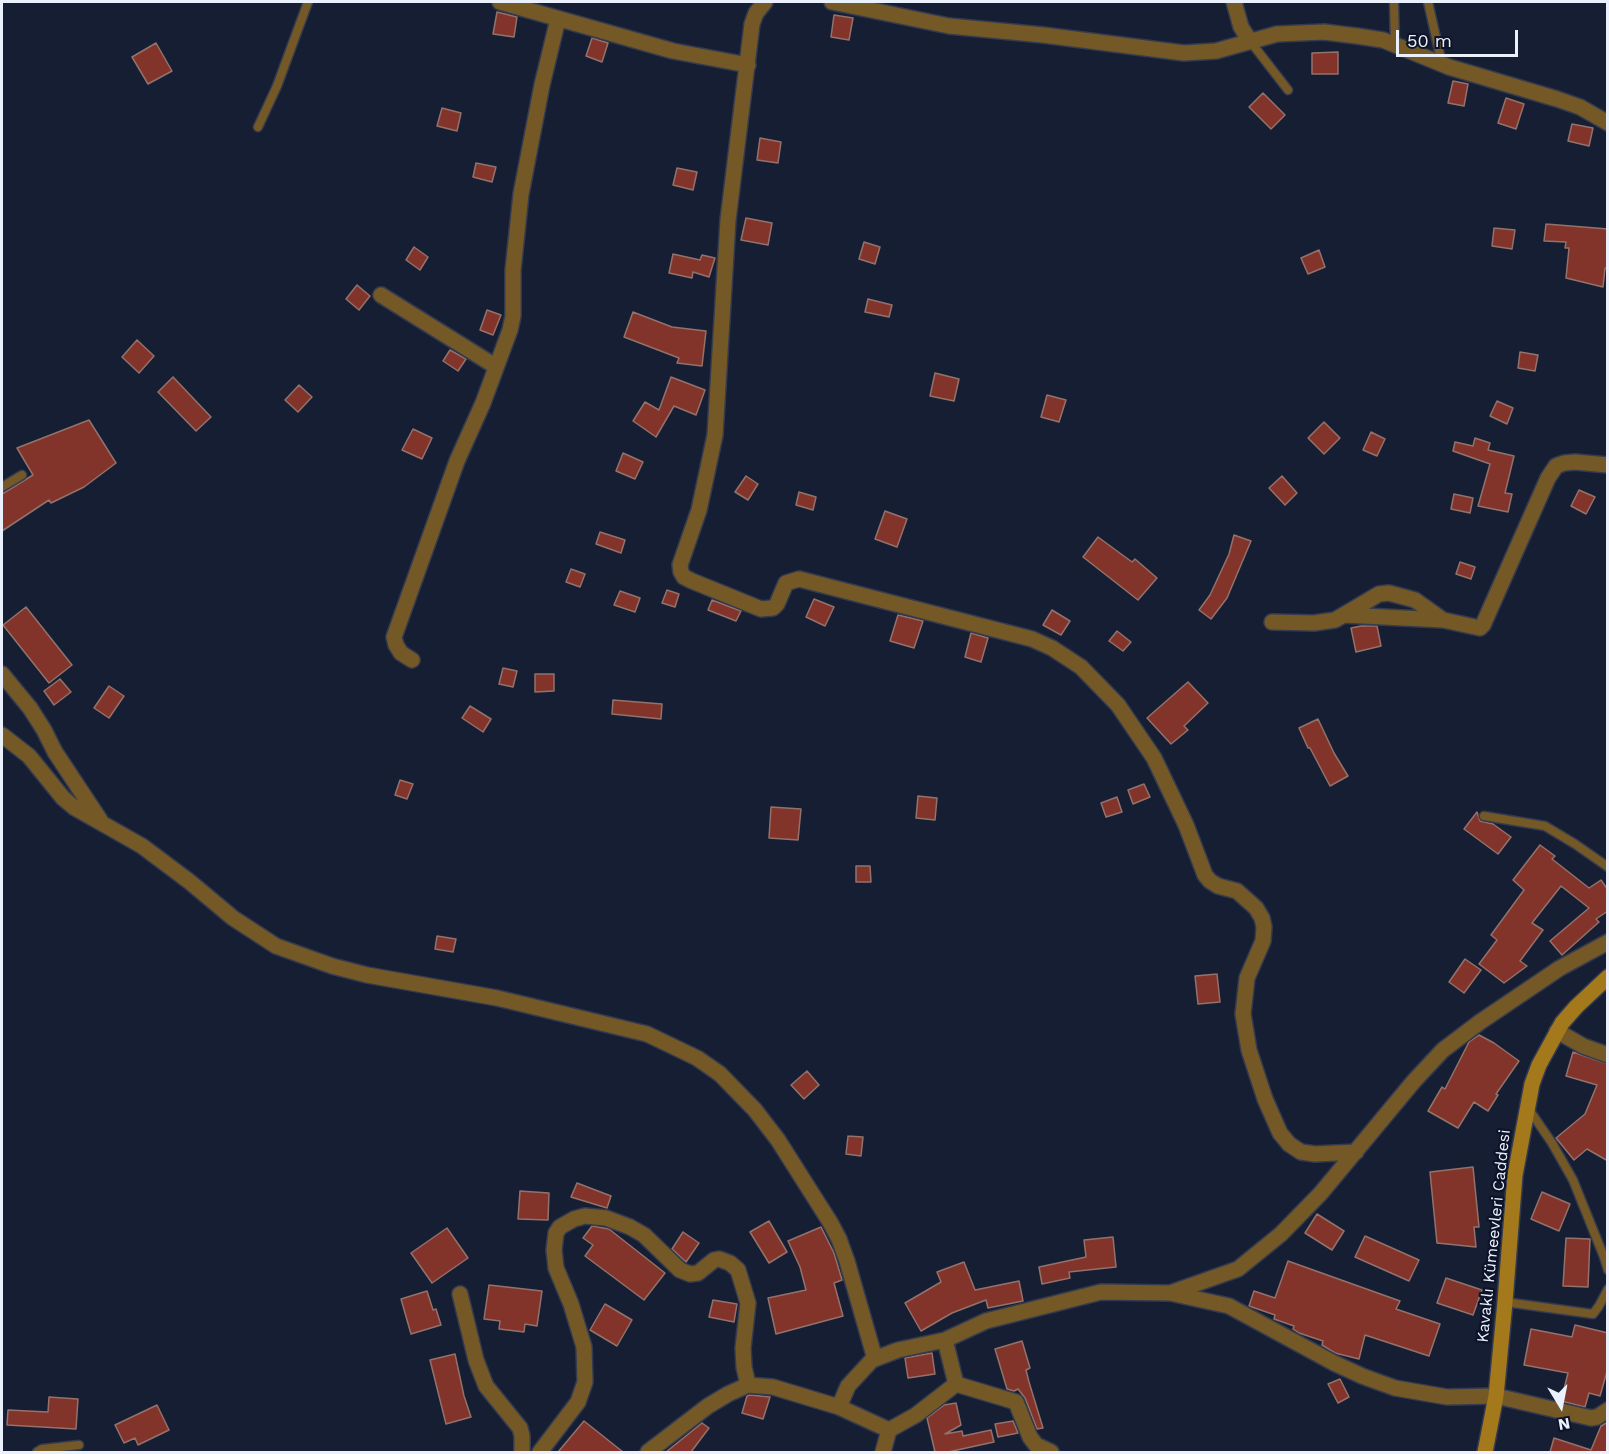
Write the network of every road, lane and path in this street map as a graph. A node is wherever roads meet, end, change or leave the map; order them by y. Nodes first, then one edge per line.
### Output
1 (308, 2) edge
2 (500, 2) edge
3 (765, 2) edge
4 (832, 2) edge
5 (1234, 2) edge
6 (1394, 2) edge
7 (1428, 2) edge
8 (558, 19) junction
9 (1250, 41) junction
10 (1395, 46) junction
11 (1442, 64) junction
12 (748, 65) junction
13 (1288, 90) dead end
14 (1608, 123) edge
15 (258, 127) dead end
16 (381, 295) dead end
17 (495, 366) junction
18 (1608, 465) edge
19 (22, 475) dead end
20 (2, 487) edge
21 (1344, 615) junction
22 (1443, 620) junction
23 (1272, 622) dead end
24 (412, 660) dead end
25 (2, 674) edge
26 (2, 735) edge
27 (1484, 816) dead end
28 (101, 822) junction
29 (1608, 867) edge
30 (1608, 942) edge
31 (1608, 977) edge
32 (1557, 1031) junction
33 (1608, 1055) edge
34 (1526, 1105) junction
35 (1356, 1152) junction
36 (1608, 1270) edge
37 (1608, 1289) edge
38 (1170, 1293) junction
39 (460, 1294) dead end
40 (1505, 1302) junction
41 (945, 1340) junction
42 (875, 1359) junction
43 (956, 1384) junction
44 (748, 1385) junction
45 (1496, 1396) junction
46 (839, 1407) junction
47 (1608, 1410) edge
48 (889, 1430) junction
49 (79, 1445) dead end
50 (37, 1452) edge
51 (522, 1452) edge
52 (540, 1452) edge
53 (648, 1452) edge
54 (882, 1452) edge
55 (1051, 1452) edge
56 (1485, 1452) edge

1 - 15 lane
2 - 8 street
3 - 12 street
4 - 9 street
5 - 9 street
6 - 10 lane
7 - 11 lane
8 - 12 street
8 - 17 street
9 - 10 street
9 - 13 lane
10 - 11 street
11 - 14 street
12 - 35 street
16 - 17 street
17 - 24 street
18 - 22 street
19 - 20 lane
21 - 22 street
21 - 22 street
21 - 23 street
25 - 28 street
26 - 28 street
27 - 29 lane
28 - 42 street
30 - 35 street
31 - 32 street, Kavaklı Kümeevleri Caddesi
32 - 33 street
32 - 34 street, Kavaklı Kümeevleri Caddesi
34 - 36 lane
34 - 40 street, Kavaklı Kümeevleri Caddesi
35 - 38 street
37 - 40 lane
38 - 41 street
38 - 45 street
39 - 51 street
40 - 45 street, Kavaklı Kümeevleri Caddesi
41 - 42 street
41 - 43 street
42 - 46 street
43 - 48 street
43 - 55 street
44 - 46 street
44 - 52 street
44 - 53 street
45 - 47 street
45 - 56 street, Kavaklı Kümeevleri Caddesi
46 - 48 street
48 - 54 street
49 - 50 lane

